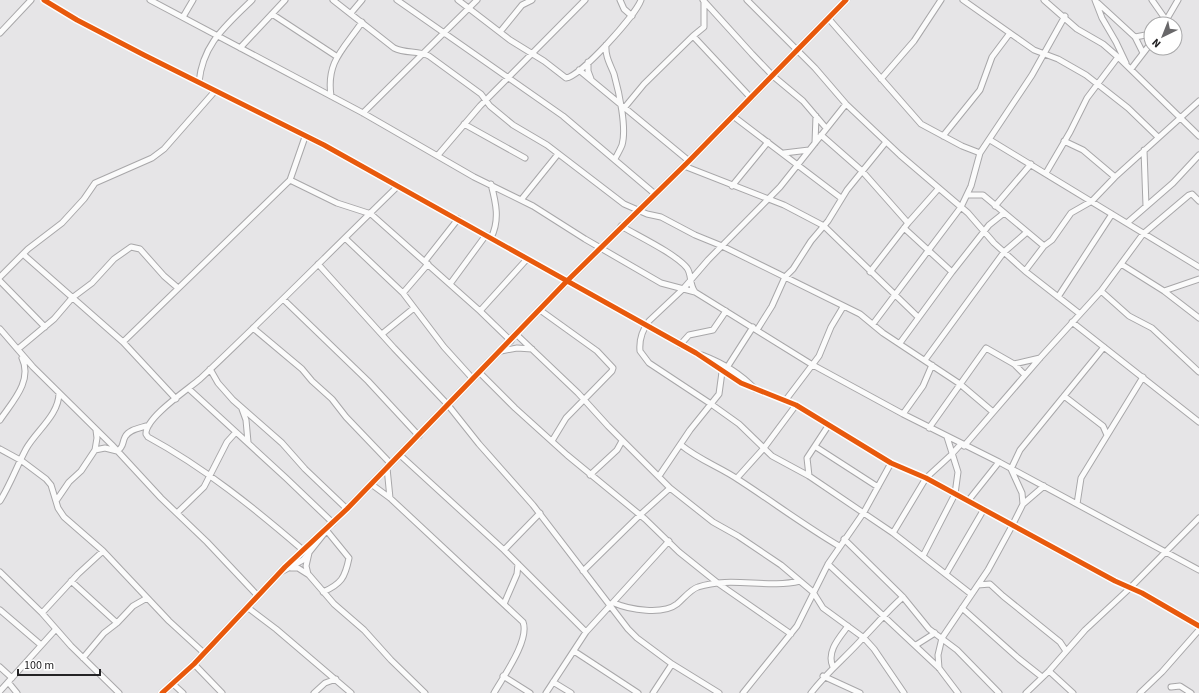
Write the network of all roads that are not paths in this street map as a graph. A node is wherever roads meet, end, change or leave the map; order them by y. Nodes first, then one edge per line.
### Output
1 (31, 0) edge
2 (44, 0) edge
3 (150, 0) edge
4 (192, 0) edge
5 (252, 0) edge
6 (285, 0) edge
7 (333, 0) edge
8 (362, 0) edge
9 (397, 0) edge
10 (458, 0) edge
11 (477, 0) edge
12 (529, 0) edge
13 (585, 0) edge
14 (620, 0) edge
15 (641, 0) edge
16 (647, 0) edge
17 (747, 0) edge
18 (941, 0) edge
19 (963, 0) edge
20 (1044, 0) edge
21 (1152, 0) edge
22 (1178, 0) edge
23 (703, 1) edge
24 (843, 1) edge
25 (1096, 2) edge
26 (468, 8) junction
27 (638, 8) junction
28 (351, 13) junction
29 (272, 14) junction
30 (632, 16) junction
31 (1065, 16) junction
32 (1161, 16) edge
33 (1169, 16) edge
34 (183, 17) junction
35 (828, 18) junction
36 (362, 22) junction
37 (444, 32) junction
38 (500, 32) junction
39 (0, 33) edge
40 (1010, 33) junction
41 (218, 34) junction
42 (693, 36) junction
43 (1143, 36) edge
44 (1135, 37) junction
45 (606, 44) junction
46 (240, 48) junction
47 (797, 50) junction
48 (423, 53) junction
49 (532, 53) junction
50 (1143, 53) joint
51 (1044, 54) junction
52 (336, 56) junction
53 (1118, 57) junction
54 (588, 62) junction
55 (1126, 64) junction
56 (1131, 69) junction
57 (579, 70) junction
58 (773, 76) junction
59 (510, 78) junction
60 (881, 79) junction
61 (591, 80) junction
62 (199, 82) junction
63 (1098, 84) junction
64 (215, 91) junction
65 (331, 96) junction
66 (751, 98) junction
67 (485, 101) junction
68 (1199, 101) edge
69 (619, 102) junction
70 (846, 104) junction
71 (625, 107) junction
72 (362, 113) junction
73 (733, 116) junction
74 (816, 116) junction
75 (1180, 117) junction
76 (464, 124) junction
77 (826, 128) junction
78 (821, 135) junction
79 (943, 136) junction
80 (1199, 136) edge
81 (1158, 137) junction
82 (305, 138) junction
83 (990, 140) junction
84 (1064, 141) junction
85 (768, 142) junction
86 (886, 142) junction
87 (815, 143) junction
88 (808, 150) junction
89 (1144, 150) junction
90 (784, 153) junction
91 (980, 153) junction
92 (558, 154) junction
93 (438, 155) junction
94 (1198, 156) edge
95 (524, 158) dead end
96 (615, 160) junction
97 (689, 161) junction
98 (1031, 164) junction
99 (684, 166) junction
100 (797, 166) junction
101 (862, 171) junction
102 (1046, 173) junction
103 (1115, 177) junction
104 (290, 180) junction
105 (491, 184) junction
106 (398, 186) junction
107 (732, 186) junction
108 (939, 188) junction
109 (655, 194) junction
110 (967, 195) junction
111 (841, 198) junction
112 (521, 200) junction
113 (767, 200) junction
114 (1092, 201) junction
115 (1199, 201) edge
116 (995, 206) junction
117 (1146, 206) junction
118 (960, 207) junction
119 (637, 210) junction
120 (1004, 213) junction
121 (371, 214) junction
122 (1112, 214) junction
123 (458, 219) junction
124 (908, 223) junction
125 (1127, 223) junction
126 (621, 226) junction
127 (824, 226) junction
128 (904, 228) junction
129 (985, 232) junction
130 (1027, 232) junction
131 (1142, 234) junction
132 (488, 236) junction
133 (345, 238) junction
134 (722, 246) junction
135 (1044, 246) junction
136 (600, 248) junction
137 (927, 251) junction
138 (1004, 252) junction
139 (23, 254) junction
140 (527, 259) junction
141 (426, 263) junction
142 (318, 264) junction
143 (1121, 264) junction
144 (1199, 267) edge
145 (1025, 271) junction
146 (870, 272) junction
147 (952, 272) junction
148 (0, 277) edge
149 (785, 277) junction
150 (1199, 279) edge
151 (0, 280) edge
152 (690, 280) junction
153 (566, 282) junction
154 (450, 284) junction
155 (178, 288) junction
156 (683, 290) junction
157 (1101, 291) junction
158 (1164, 291) junction
159 (695, 292) junction
160 (403, 293) junction
161 (895, 296) junction
162 (1058, 297) junction
163 (72, 298) junction
164 (283, 299) junction
165 (843, 307) junction
166 (414, 308) junction
167 (540, 310) junction
168 (480, 311) junction
169 (726, 311) junction
170 (1080, 314) junction
171 (918, 317) junction
172 (1199, 318) edge
173 (1072, 322) junction
174 (873, 324) junction
175 (645, 326) junction
176 (45, 327) junction
177 (253, 328) junction
178 (755, 328) junction
179 (0, 329) edge
180 (382, 334) junction
181 (517, 335) junction
182 (511, 341) junction
183 (123, 342) junction
184 (900, 343) junction
185 (680, 345) junction
186 (1104, 347) junction
187 (18, 349) junction
188 (533, 350) junction
189 (501, 351) junction
190 (696, 353) junction
191 (1040, 358) junction
192 (925, 360) junction
193 (811, 364) junction
194 (1014, 364) junction
195 (932, 365) junction
196 (728, 366) junction
197 (210, 369) junction
198 (722, 372) junction
199 (1199, 372) edge
200 (480, 373) junction
201 (1025, 375) junction
202 (1143, 378) junction
203 (473, 380) junction
204 (960, 384) junction
205 (189, 389) junction
206 (757, 391) junction
207 (59, 394) junction
208 (1064, 396) junction
209 (65, 399) junction
210 (176, 399) junction
211 (59, 400) junction
212 (585, 400) junction
213 (785, 401) junction
214 (711, 404) junction
215 (448, 405) junction
216 (796, 405) junction
217 (242, 409) junction
218 (993, 412) junction
219 (903, 414) junction
220 (0, 420) edge
221 (1199, 422) edge
222 (150, 424) junction
223 (828, 426) junction
224 (929, 428) junction
225 (96, 430) junction
226 (236, 432) junction
227 (1107, 435) junction
228 (419, 436) junction
229 (947, 437) junction
230 (552, 441) junction
231 (622, 441) junction
232 (248, 442) junction
233 (681, 445) junction
234 (962, 445) junction
235 (816, 447) junction
236 (764, 448) junction
237 (0, 449) edge
238 (95, 450) junction
239 (117, 451) junction
240 (400, 455) junction
241 (951, 455) junction
242 (22, 461) junction
243 (999, 462) junction
244 (891, 463) junction
245 (389, 466) junction
246 (1011, 469) junction
247 (210, 475) junction
248 (590, 475) junction
249 (659, 476) junction
250 (809, 476) junction
251 (737, 478) junction
252 (926, 478) junction
253 (372, 484) junction
254 (1044, 486) junction
255 (670, 488) junction
256 (878, 488) junction
257 (955, 494) junction
258 (390, 498) junction
259 (0, 501) edge
260 (56, 501) junction
261 (968, 501) junction
262 (1023, 504) junction
263 (1077, 504) junction
264 (984, 509) junction
265 (347, 510) junction
266 (864, 512) junction
267 (177, 513) junction
268 (540, 513) junction
269 (640, 515) junction
270 (1199, 518) edge
271 (330, 526) junction
272 (1012, 526) junction
273 (893, 533) junction
274 (844, 539) junction
275 (669, 541) junction
276 (839, 546) junction
277 (303, 550) junction
278 (504, 550) junction
279 (103, 551) junction
280 (1166, 551) junction
281 (310, 553) junction
282 (923, 556) junction
283 (518, 564) junction
284 (828, 564) junction
285 (291, 568) junction
286 (1199, 570) edge
287 (584, 571) junction
288 (0, 572) edge
289 (279, 573) junction
290 (946, 574) junction
291 (308, 575) junction
292 (71, 581) junction
293 (800, 581) junction
294 (719, 584) junction
295 (978, 585) junction
296 (1130, 588) junction
297 (323, 592) junction
298 (813, 592) junction
299 (971, 594) junction
300 (257, 595) junction
301 (903, 597) junction
302 (147, 598) junction
303 (504, 604) junction
304 (613, 605) junction
305 (247, 607) junction
306 (962, 608) junction
307 (0, 610) edge
308 (42, 613) junction
309 (884, 615) junction
310 (117, 623) junction
311 (848, 626) junction
312 (1199, 626) edge
313 (56, 628) junction
314 (1199, 630) edge
315 (586, 632) junction
316 (935, 633) junction
317 (791, 634) junction
318 (864, 638) junction
319 (942, 638) junction
320 (41, 645) junction
321 (916, 645) junction
322 (574, 651) junction
323 (1066, 651) junction
324 (204, 653) junction
325 (83, 658) junction
326 (194, 664) junction
327 (672, 664) junction
328 (0, 667) edge
329 (833, 667) junction
330 (939, 668) junction
331 (1048, 671) junction
332 (328, 672) junction
333 (503, 676) junction
334 (823, 676) junction
335 (1042, 677) junction
336 (12, 678) junction
337 (336, 679) junction
338 (8, 682) junction
339 (552, 682) junction
340 (172, 683) junction
341 (325, 683) junction
342 (1171, 688) dead end
343 (0, 691) edge
344 (17, 693) edge
345 (119, 693) edge
346 (162, 693) edge
347 (183, 693) edge
348 (222, 693) edge
349 (314, 693) edge
350 (351, 693) edge
351 (425, 693) edge
352 (494, 693) edge
353 (530, 693) edge
354 (546, 693) edge
355 (571, 693) edge
356 (638, 693) edge
357 (653, 693) edge
358 (718, 693) edge
359 (743, 693) edge
360 (811, 693) edge
361 (860, 693) edge
362 (904, 693) edge
363 (958, 693) edge
364 (999, 693) edge
365 (1026, 693) edge
366 (1073, 693) edge
367 (1140, 693) edge
368 (1191, 693) edge

1 - 39 street
2 - 62 street
3 - 34 street
4 - 34 street
5 - 41 street
6 - 29 street
7 - 28 street
8 - 28 street
9 - 37 street
10 - 26 street
11 - 26 street
12 - 38 street
13 - 49 street
14 - 30 street
15 - 27 street
16 - 27 street
17 - 47 street
18 - 60 street
19 - 40 street
20 - 31 street
21 - 32 street
22 - 33 street
23 - 42 street
23 - 58 street
24 - 35 street
25 - 44 street
25 - 55 street
26 - 37 street
26 - 38 street
27 - 30 street
28 - 36 street
29 - 46 street
29 - 52 street
30 - 45 street
31 - 51 street
31 - 53 street
34 - 41 street
35 - 47 street
35 - 60 street
36 - 48 street
36 - 52 street
37 - 48 street
37 - 59 street
38 - 49 street
40 - 51 street
40 - 79 street
41 - 46 street
41 - 62 street
42 - 66 street
42 - 71 street
43 - 44 street
44 - 50 street
45 - 54 street
45 - 69 street
46 - 65 street
47 - 58 street
47 - 70 street
48 - 67 street
48 - 72 street
49 - 57 street
49 - 59 street
50 - 56 street
51 - 63 street
51 - 83 street
52 - 65 street
53 - 55 street
53 - 63 street
54 - 57 street
54 - 61 street
55 - 56 street
56 - 75 street
57 - 61 street
58 - 66 street
58 - 74 street
59 - 67 street
59 - 96 street
60 - 79 street
61 - 69 street
62 - 64 street
63 - 81 street
63 - 84 street
64 - 82 street
64 - 139 street
65 - 72 street
66 - 73 street
67 - 76 street
67 - 92 street
68 - 75 street
69 - 71 street
69 - 96 street
70 - 77 street
70 - 86 street
71 - 97 street
72 - 93 street
73 - 85 street
73 - 97 street
74 - 77 street
74 - 87 street
75 - 80 street
75 - 81 street
76 - 93 street
76 - 95 street
77 - 78 street
78 - 87 street
78 - 101 street
79 - 91 street
81 - 89 street
82 - 104 street
82 - 106 street
83 - 91 street
83 - 98 street
84 - 102 street
84 - 103 street
85 - 90 street
85 - 107 street
86 - 101 street
86 - 108 street
87 - 88 street
88 - 90 street
88 - 100 street
89 - 103 street
89 - 117 street
90 - 100 street
91 - 110 street
92 - 112 street
92 - 119 street
93 - 105 street
94 - 117 street
96 - 109 street
97 - 99 street
98 - 102 street
98 - 116 street
99 - 107 street
99 - 109 street
100 - 111 street
100 - 113 street
101 - 111 street
101 - 124 street
102 - 114 street
103 - 114 street
104 - 121 street
104 - 155 street
105 - 112 street
105 - 132 street
106 - 121 street
106 - 123 street
107 - 113 street
108 - 118 street
108 - 124 street
109 - 119 street
110 - 116 street
110 - 118 street
111 - 127 street
112 - 136 street
113 - 127 street
113 - 134 street
114 - 122 street
114 - 135 street
115 - 131 street
116 - 120 street
117 - 125 street
118 - 129 street
118 - 137 street
119 - 126 street
119 - 134 street
120 - 129 street
120 - 130 street
121 - 133 street
121 - 141 street
122 - 125 street
122 - 162 street
123 - 132 street
123 - 141 street
124 - 128 street
125 - 131 street
126 - 136 street
126 - 152 street
127 - 146 street
127 - 149 street
128 - 137 street
128 - 146 street
129 - 138 street
129 - 147 street
130 - 135 street
130 - 138 street
131 - 143 street
131 - 144 street
132 - 140 street
132 - 154 street
133 - 142 street
133 - 160 street
134 - 149 street
134 - 152 street
135 - 145 street
136 - 153 street
136 - 156 street
137 - 147 street
137 - 161 street
138 - 145 street
138 - 192 street
139 - 148 street
139 - 163 street
140 - 153 street
140 - 168 street
141 - 154 street
141 - 160 street
142 - 164 street
142 - 180 street
143 - 157 street
143 - 158 street
145 - 162 street
146 - 161 street
147 - 171 street
149 - 165 street
149 - 178 street
150 - 158 street
151 - 176 street
152 - 156 street
152 - 159 street
153 - 167 street
153 - 175 street
154 - 168 street
155 - 163 street
155 - 183 street
156 - 159 street
156 - 175 street
157 - 170 street
157 - 199 street
158 - 172 street
159 - 169 street
160 - 166 street
161 - 171 street
161 - 174 street
162 - 170 street
163 - 176 street
163 - 183 street
164 - 177 street
164 - 228 street
165 - 174 street
165 - 193 street
166 - 180 street
166 - 203 street
167 - 181 street
167 - 212 street
168 - 182 street
169 - 178 street
169 - 185 street
170 - 173 street
171 - 184 street
173 - 186 street
173 - 191 street
174 - 184 street
175 - 185 street
175 - 214 street
176 - 187 street
177 - 197 street
177 - 245 street
178 - 193 street
178 - 196 street
179 - 187 street
180 - 215 street
181 - 182 street
181 - 188 street
182 - 189 street
183 - 210 street
184 - 192 street
185 - 190 street
186 - 202 street
186 - 208 street
187 - 207 street
187 - 220 street
188 - 189 street
188 - 212 street
189 - 200 street
190 - 196 street
190 - 198 street
191 - 194 street
191 - 201 street
192 - 195 street
193 - 213 street
193 - 219 street
194 - 201 street
194 - 204 street
195 - 204 street
195 - 219 street
196 - 206 street
197 - 205 street
197 - 217 street
198 - 206 street
198 - 214 street
200 - 203 street
200 - 230 street
201 - 218 street
202 - 221 street
202 - 227 street
203 - 215 street
204 - 218 street
204 - 224 street
205 - 210 street
205 - 226 street
206 - 213 street
207 - 209 street
207 - 211 street
208 - 227 street
208 - 246 street
209 - 211 street
209 - 225 street
210 - 222 street
211 - 242 street
212 - 230 street
212 - 231 street
213 - 216 street
214 - 233 street
214 - 236 street
215 - 228 street
215 - 268 street
216 - 223 street
216 - 236 street
217 - 232 street
217 - 265 street
218 - 234 street
219 - 224 street
222 - 239 street
222 - 247 street
223 - 235 street
223 - 244 street
224 - 229 street
225 - 238 street
225 - 239 street
226 - 232 street
226 - 247 street
227 - 263 street
228 - 240 street
229 - 234 street
229 - 241 street
230 - 248 street
231 - 248 street
231 - 249 street
232 - 271 street
233 - 249 street
233 - 251 street
234 - 241 street
234 - 243 street
235 - 250 street
235 - 256 street
236 - 250 street
236 - 251 street
237 - 242 street
238 - 239 street
238 - 260 street
239 - 267 street
240 - 245 street
240 - 278 street
241 - 252 street
241 - 257 street
242 - 259 street
242 - 260 street
243 - 246 street
243 - 261 street
244 - 252 street
244 - 256 street
245 - 253 street
245 - 258 street
246 - 254 street
246 - 262 street
247 - 267 street
247 - 277 street
248 - 269 street
249 - 255 street
250 - 266 street
251 - 276 street
252 - 257 street
252 - 273 street
253 - 258 street
253 - 265 street
254 - 262 street
254 - 263 street
255 - 269 street
255 - 293 street
256 - 266 street
257 - 261 street
257 - 282 street
258 - 303 street
260 - 279 street
261 - 264 street
262 - 272 street
263 - 280 street
264 - 272 street
264 - 290 street
265 - 271 street
266 - 273 street
266 - 274 street
267 - 300 street
268 - 278 street
268 - 287 street
269 - 275 street
269 - 287 street
270 - 280 street
271 - 277 street
271 - 281 street
271 - 297 street
272 - 295 street
272 - 296 street
273 - 282 street
274 - 276 street
274 - 301 street
275 - 294 street
275 - 304 street
276 - 284 street
277 - 289 street
278 - 283 street
279 - 292 street
279 - 302 street
280 - 286 street
280 - 296 street
281 - 285 street
281 - 291 street
282 - 290 street
283 - 303 street
283 - 315 street
284 - 298 street
284 - 309 street
285 - 289 street
285 - 291 street
287 - 304 street
288 - 308 street
289 - 300 street
290 - 299 street
291 - 297 street
292 - 308 street
292 - 310 street
293 - 294 street
293 - 298 street
294 - 304 street
294 - 317 street
295 - 299 street
295 - 323 street
296 - 312 street
296 - 323 street
297 - 351 street
298 - 311 street
298 - 317 street
299 - 306 street
300 - 305 street
301 - 309 street
301 - 316 street
302 - 310 street
302 - 324 street
303 - 333 street
304 - 315 street
304 - 327 street
305 - 324 street
305 - 332 street
306 - 319 street
306 - 335 street
307 - 320 street
308 - 313 street
309 - 318 street
309 - 321 street
310 - 325 street
311 - 318 street
311 - 329 street
313 - 320 street
313 - 325 street
314 - 367 street
315 - 322 street
316 - 319 street
316 - 321 street
317 - 359 street
318 - 329 street
318 - 362 street
319 - 330 street
319 - 364 street
320 - 336 street
321 - 330 street
322 - 339 street
322 - 356 street
323 - 331 street
324 - 326 street
325 - 345 street
326 - 340 street
326 - 348 street
327 - 357 street
327 - 358 street
328 - 336 street
329 - 334 street
330 - 363 street
331 - 335 street
331 - 366 street
332 - 337 street
332 - 341 street
333 - 352 street
333 - 353 street
334 - 360 street
334 - 361 street
335 - 365 street
336 - 338 street
337 - 341 street
337 - 350 street
338 - 343 street
338 - 344 street
339 - 354 street
339 - 355 street
340 - 346 street
340 - 347 street
341 - 349 street
342 - 368 street

